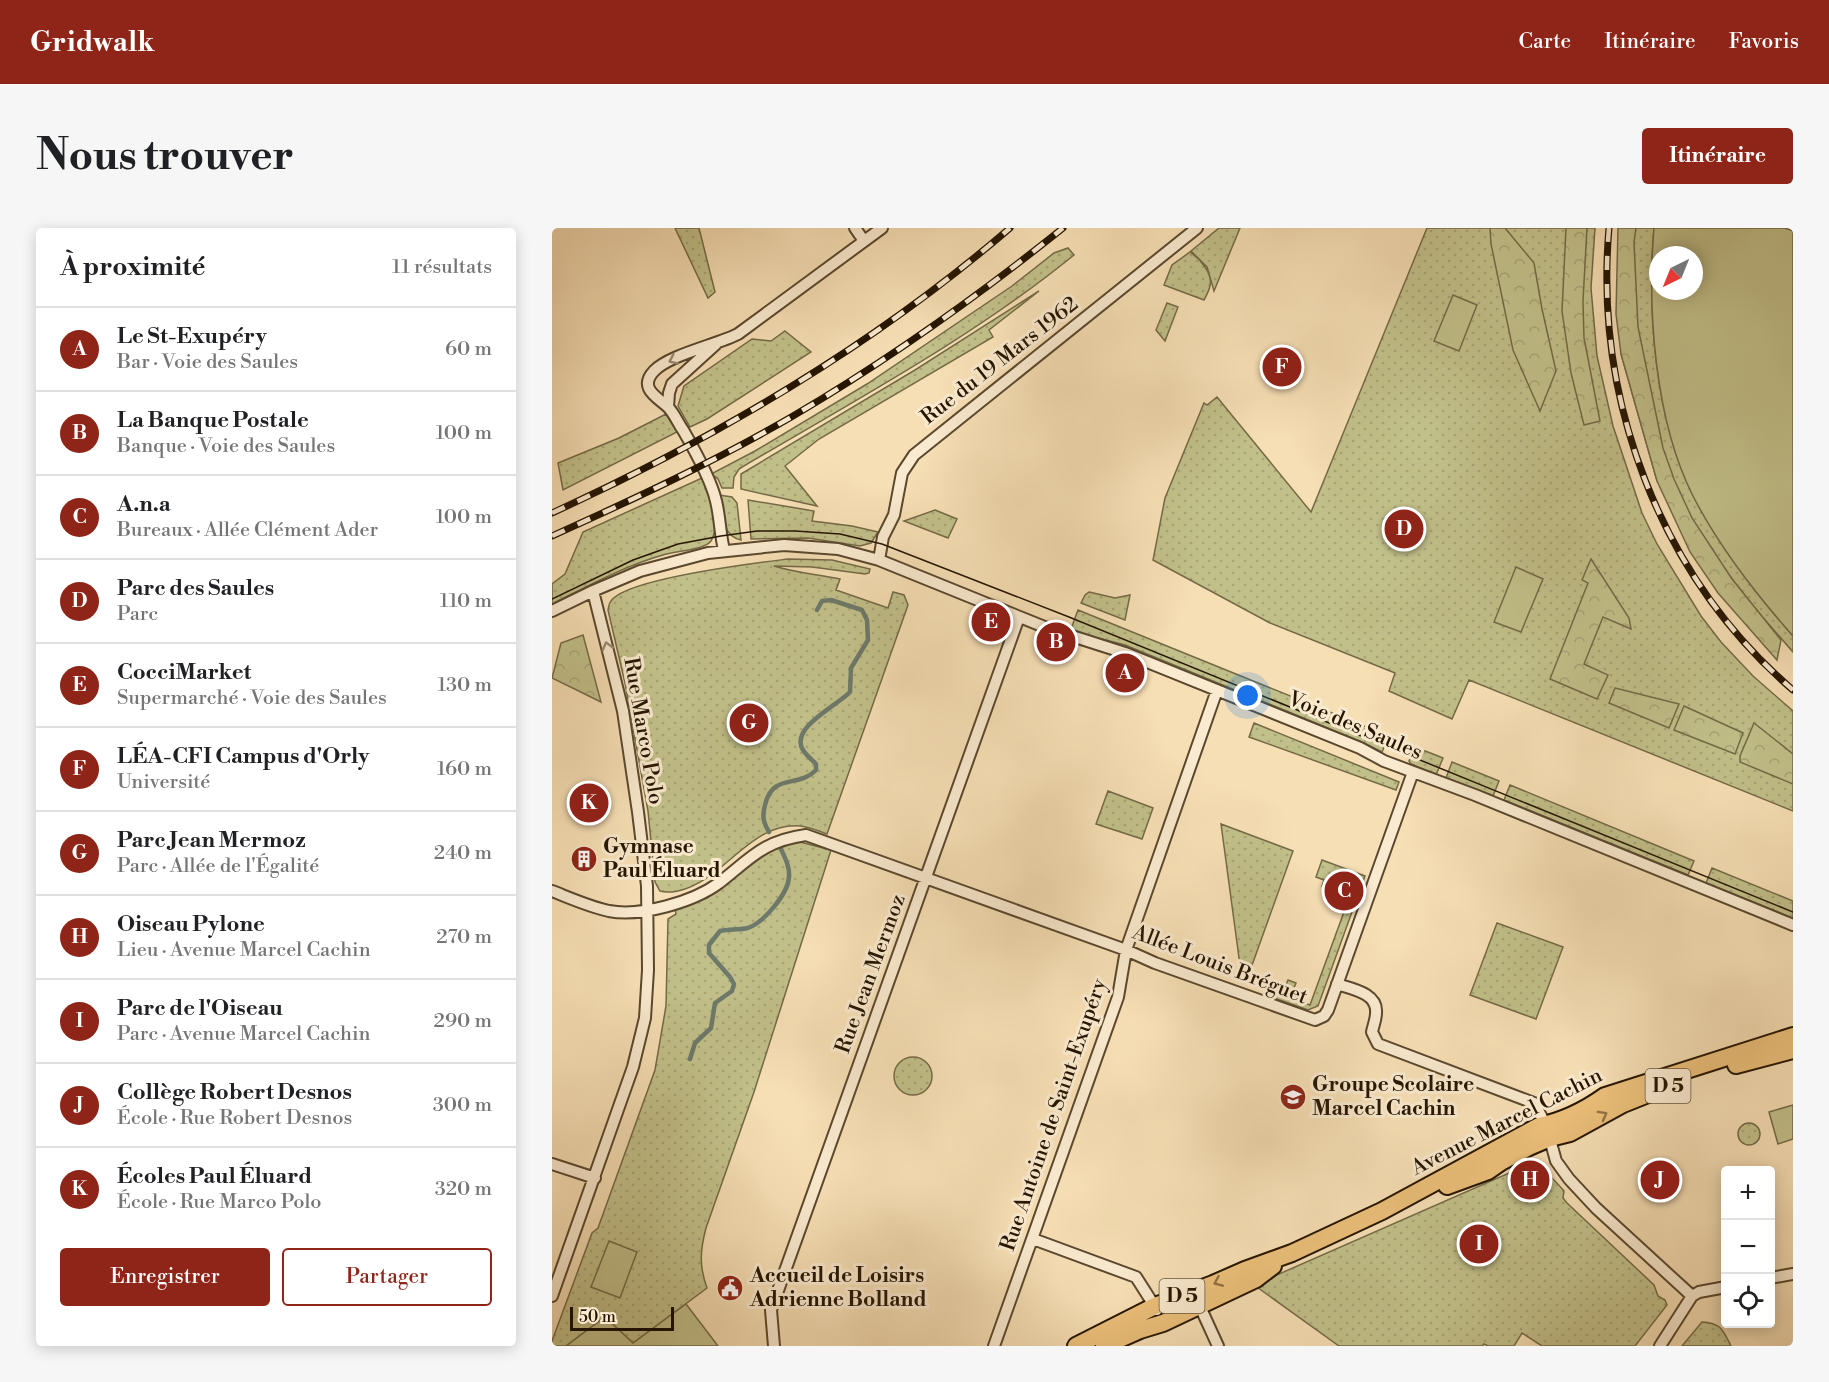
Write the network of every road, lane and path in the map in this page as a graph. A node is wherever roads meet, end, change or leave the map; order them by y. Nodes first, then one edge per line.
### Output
1 (855, 228) edge
2 (882, 228) edge
3 (1197, 228) edge
4 (864, 241) junction
5 (716, 344) junction
6 (668, 407) junction
7 (724, 550) junction
8 (879, 560) junction
9 (593, 591) junction
10 (552, 612) edge
11 (1020, 618) junction
12 (1216, 690) junction
13 (1413, 772) junction
14 (927, 878) junction
15 (552, 891) edge
16 (647, 910) junction
17 (1793, 925) edge
18 (1126, 950) junction
19 (1337, 984) junction
20 (1793, 1036) edge
21 (1793, 1050) edge
22 (1548, 1131) junction
23 (552, 1164) edge
24 (595, 1178) junction
25 (1033, 1239) junction
26 (1793, 1274) edge
27 (1775, 1277) edge
28 (1721, 1288) edge
29 (552, 1296) edge
30 (1692, 1296) junction
31 (1197, 1299) junction
32 (1155, 1306) junction
33 (1163, 1323) junction
34 (774, 1346) edge
35 (994, 1346) edge
36 (1076, 1346) edge
37 (1104, 1346) edge
38 (1218, 1346) edge
39 (1660, 1346) edge

1 - 4 street
2 - 4 street
3 - 8 street, Rue du 19 Mars 1962
4 - 5 street
5 - 6 street
5 -> 6 street
6 - 7 street
7 - 8 street, Voie des Saules
7 - 9 street, Voie des Saules
8 - 11 street, Voie des Saules
9 - 10 street, Voie des Saules
16 -> 9 street, Rue Marco Polo
11 - 12 street, Voie des Saules
11 - 14 street, Rue Jean Mermoz
12 - 13 street, Voie des Saules
12 - 18 street, Rue Antoine de Saint-Exupéry
13 - 17 street, Voie des Saules
13 - 19 street
14 - 16 street, Allée Louis Bréguet
14 - 18 street, Allée Louis Bréguet
14 - 34 street, Rue Jean Mermoz
15 - 16 street, Allée Louis Bréguet
16 - 24 street, Rue Marco Polo
18 - 19 street, Allée Louis Bréguet
18 - 25 street, Rue Antoine de Saint-Exupéry
19 - 22 street, Allée Louis Bréguet
20 - 22 main road, Avenue Marcel Cachin / D 5
22 -> 21 main road, Avenue Marcel Cachin / D 5
22 - 30 street
22 - 31 main road, Avenue Marcel Cachin / D 5
23 - 24 street
24 - 29 street, Rue Marco Polo
25 - 32 street
25 - 35 street, Rue Antoine de Saint-Exupéry
26 - 27 street
28 - 30 street
30 - 39 street
31 - 32 main road, Avenue Marcel Cachin / D 5
31 - 33 main road, Avenue Marcel Cachin / D 5
31 - 38 street
32 - 33 street
32 - 36 main road, Avenue Marcel Cachin / D 5
33 - 37 main road, Avenue Marcel Cachin / D 5

